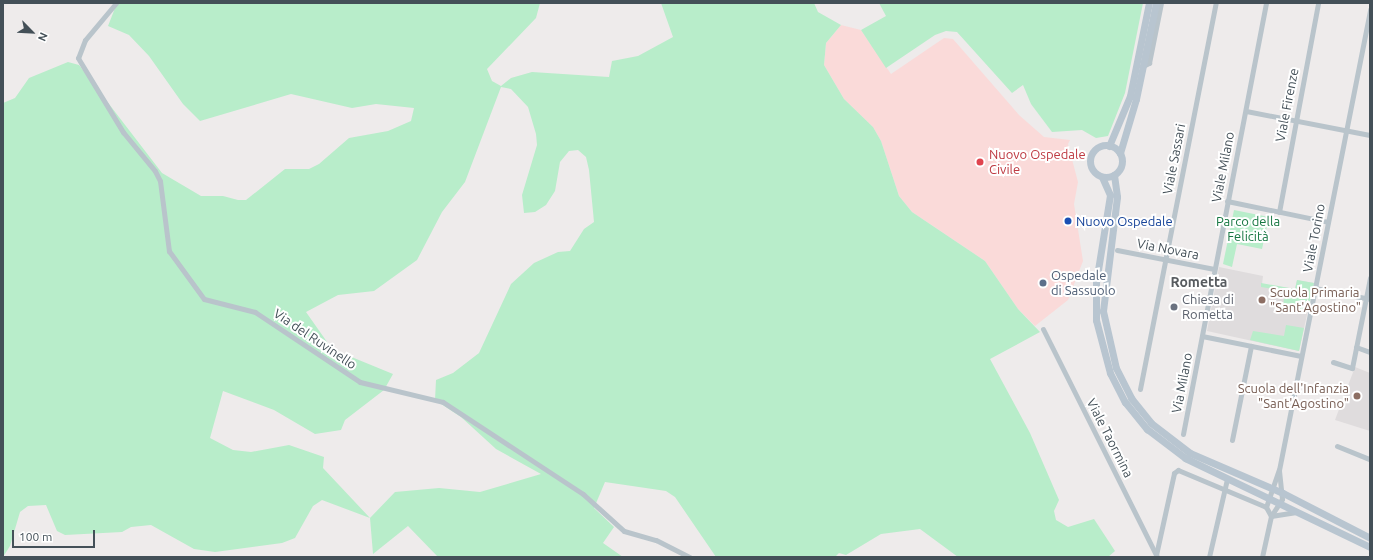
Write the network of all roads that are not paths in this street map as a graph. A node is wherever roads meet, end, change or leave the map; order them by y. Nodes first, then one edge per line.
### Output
1 (116, 3) edge
2 (1149, 3) edge
3 (1156, 3) edge
4 (1161, 3) edge
5 (1216, 3) edge
6 (1266, 3) edge
7 (1318, 3) edge
8 (1370, 9) edge
9 (1368, 27) edge
10 (1143, 66) junction
11 (1246, 111) junction
12 (1295, 121) junction
13 (1346, 130) junction
14 (1370, 135) edge
15 (1109, 146) junction
16 (1120, 153) junction
17 (1114, 175) junction
18 (1102, 177) junction
19 (1228, 201) junction
20 (1279, 212) junction
21 (1328, 222) junction
22 (1117, 250) dead end
23 (1165, 259) junction
24 (1214, 269) junction
25 (1370, 278) edge
26 (1315, 288) junction
27 (1368, 298) edge
28 (1043, 329) dead end
29 (1202, 336) junction
30 (1251, 346) junction
31 (1356, 347) junction
32 (1370, 352) edge
33 (1301, 356) junction
34 (1333, 362) dead end
35 (1140, 389) dead end
36 (1183, 434) dead end
37 (1232, 440) dead end
38 (1337, 446) dead end
39 (1370, 459) edge
40 (1279, 470) junction
41 (1227, 479) junction
42 (1223, 488) junction
43 (1270, 489) junction
44 (1283, 494) junction
45 (1266, 503) junction
46 (1279, 505) junction
47 (1295, 512) junction
48 (1271, 516) junction
49 (1370, 538) edge
50 (1370, 547) edge
51 (1156, 556) edge
52 (690, 557) edge
53 (1209, 557) edge
54 (1262, 557) edge

1 - 52 street, Via del Ruvinello
2 - 15 main road
3 - 10 main road
4 - 10 street
5 - 23 street, Viale Sassari
6 - 11 street, Viale Milano
7 - 12 street, Viale Firenze
8 - 9 street, Viale Torino
9 - 13 street, Viale Torino
10 - 16 main road
11 - 12 street
11 - 19 street, Viale Milano
12 - 13 street
12 - 20 street, Viale Firenze
13 - 14 street
13 - 21 street, Viale Torino
15 - 16 main road
15 - 18 main road
16 - 17 main road
17 - 18 main road
17 - 43 main road
18 - 41 main road
19 - 20 street
19 - 24 street, Viale Milano
20 - 21 street
21 - 26 street, Viale Torino
22 - 23 street, Via Novara
23 - 24 street, Via Novara
23 - 35 street, Viale Sassari
24 - 29 street, Viale Milano
25 - 27 street
26 - 27 street
26 - 33 street, Viale Torino
27 - 31 street
28 - 51 street, Viale Taormina
29 - 30 street
29 - 36 street, Via Milano
30 - 33 street
30 - 37 street
31 - 32 street
31 - 34 street
33 - 40 street, Viale Torino
38 - 39 street
40 - 43 street, Viale Torino
40 - 44 street, Viale Torino
41 - 42 street
41 - 45 main road
42 - 45 street
42 - 51 street
42 - 53 street
43 - 44 main road
43 - 45 street, Viale Torino
44 - 46 street
44 - 49 main road
45 - 46 main road
45 - 48 street
46 - 47 main road
46 - 48 street
47 - 48 street
47 - 50 main road
48 - 54 street

